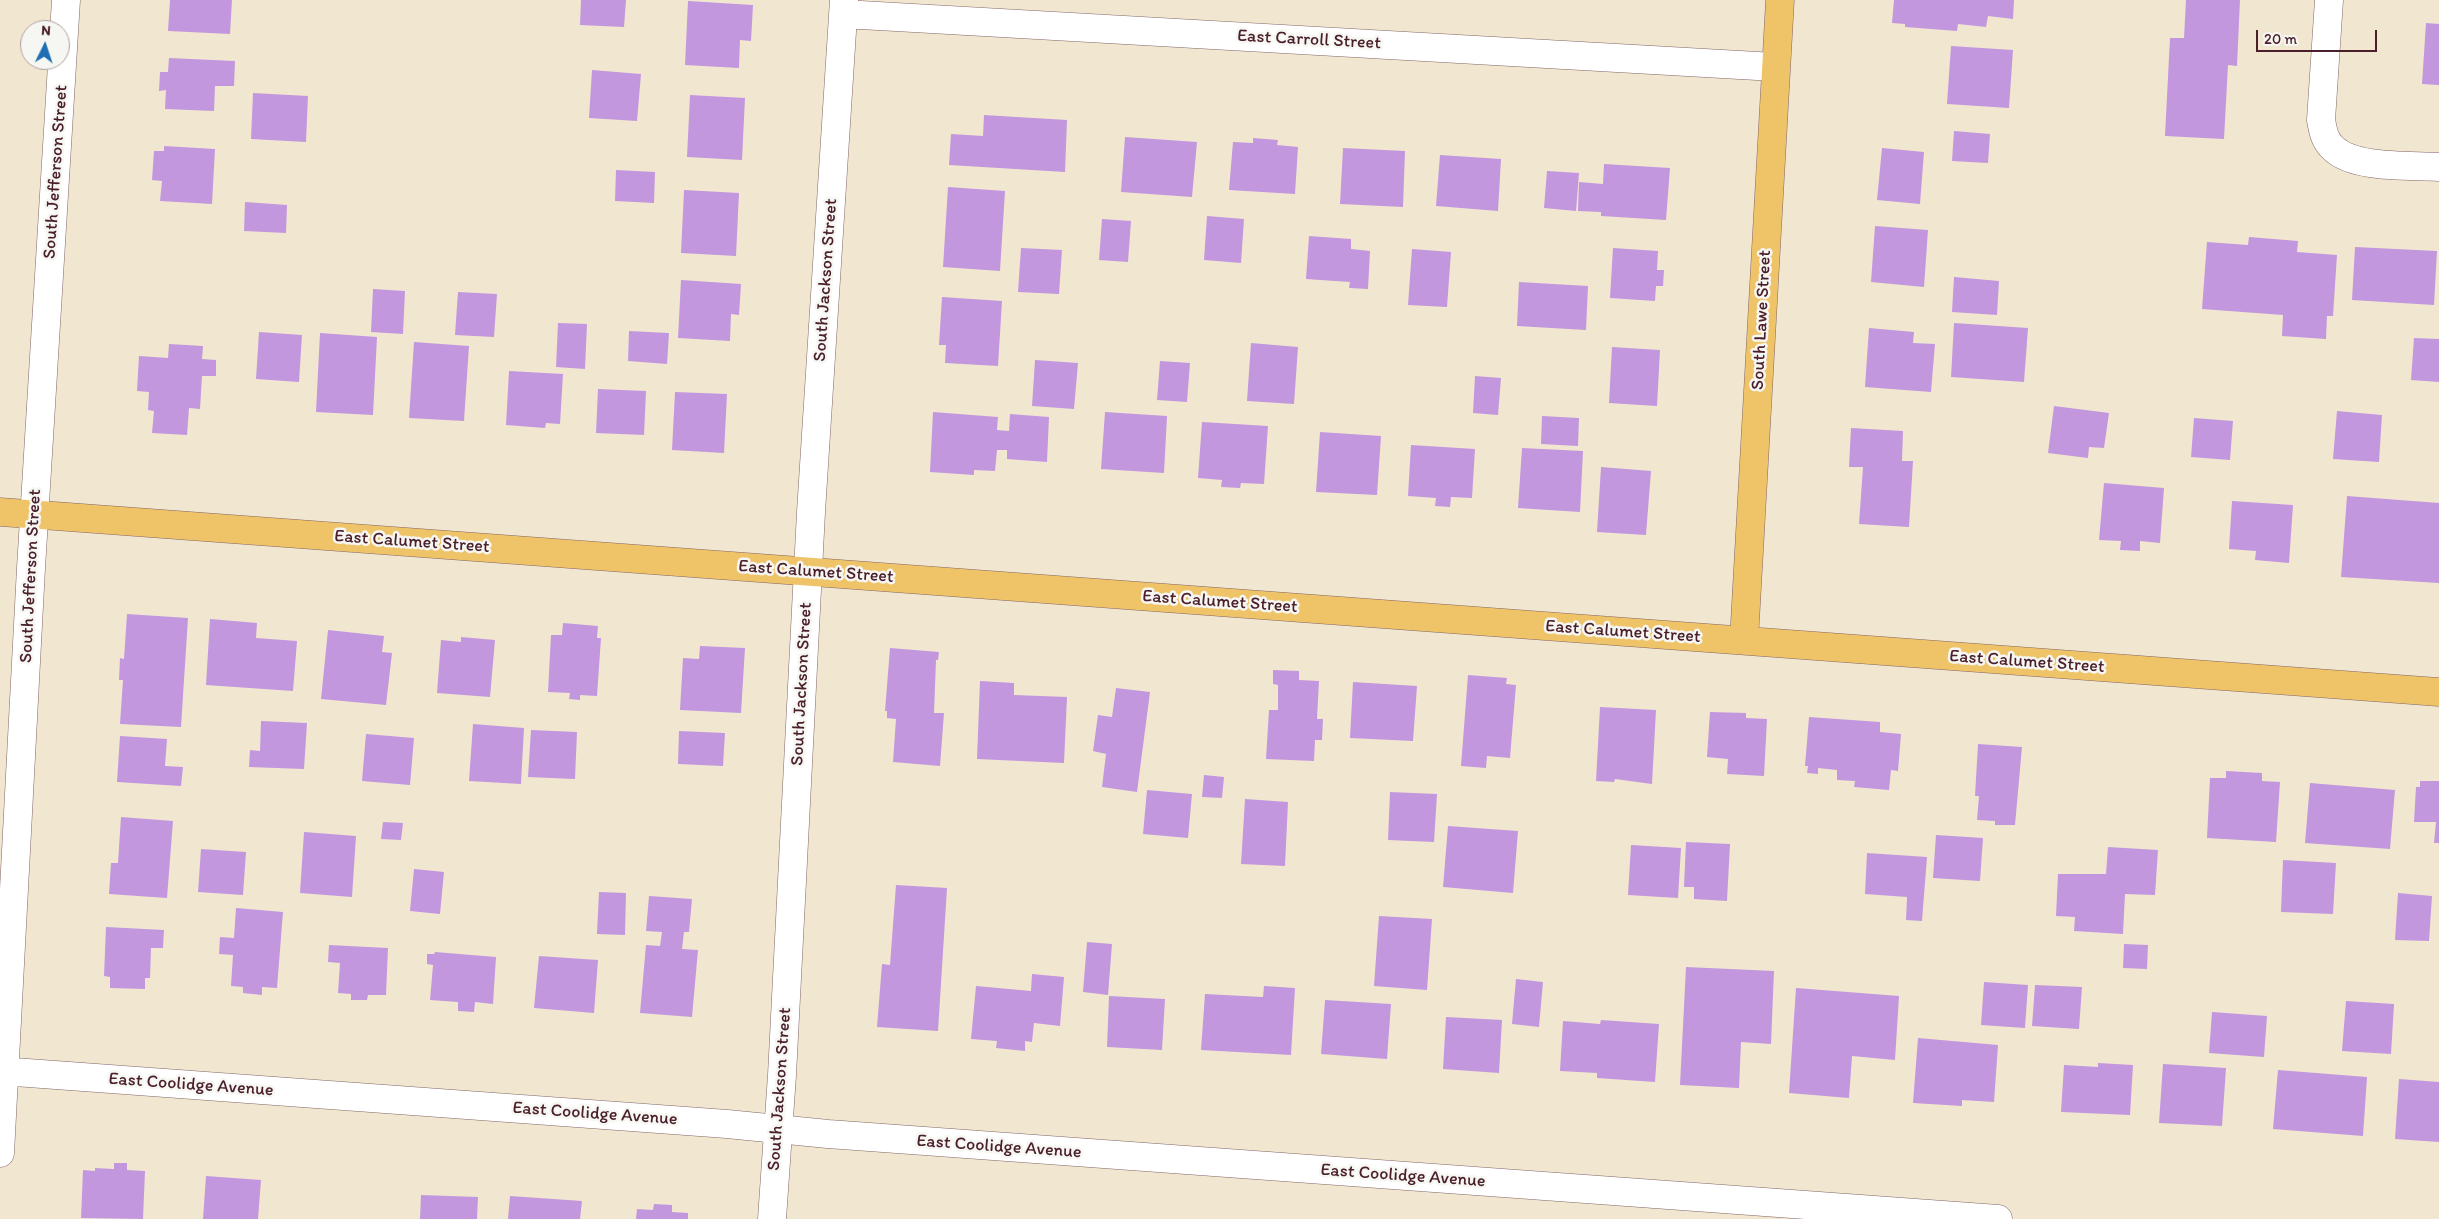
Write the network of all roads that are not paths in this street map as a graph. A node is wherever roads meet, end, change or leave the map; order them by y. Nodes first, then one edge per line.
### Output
1 (66, 0) edge
2 (1780, 0) edge
3 (2329, 0) edge
4 (844, 7) edge
5 (1776, 67) junction
6 (2439, 167) edge
7 (0, 512) edge
8 (35, 514) junction
9 (808, 572) junction
10 (1744, 640) junction
11 (2439, 692) edge
12 (2, 1071) edge
13 (777, 1130) junction
14 (0, 1152) edge
15 (772, 1219) edge
16 (1998, 1219) edge

1 - 8 street, South Jefferson Street
2 - 5 main road, South Lawe Street
3 - 6 street
4 - 5 street, East Carroll Street
4 - 9 street, South Jackson Street
5 - 10 main road, South Lawe Street
7 - 8 main road, East Calumet Street
8 - 9 main road, East Calumet Street
8 - 12 street, South Jefferson Street
9 - 10 main road, East Calumet Street
9 - 13 street, South Jackson Street
10 - 11 main road, East Calumet Street
12 - 13 street, East Coolidge Avenue
12 - 14 street, South Jefferson Street
13 - 15 street, South Jackson Street
13 - 16 street, East Coolidge Avenue

